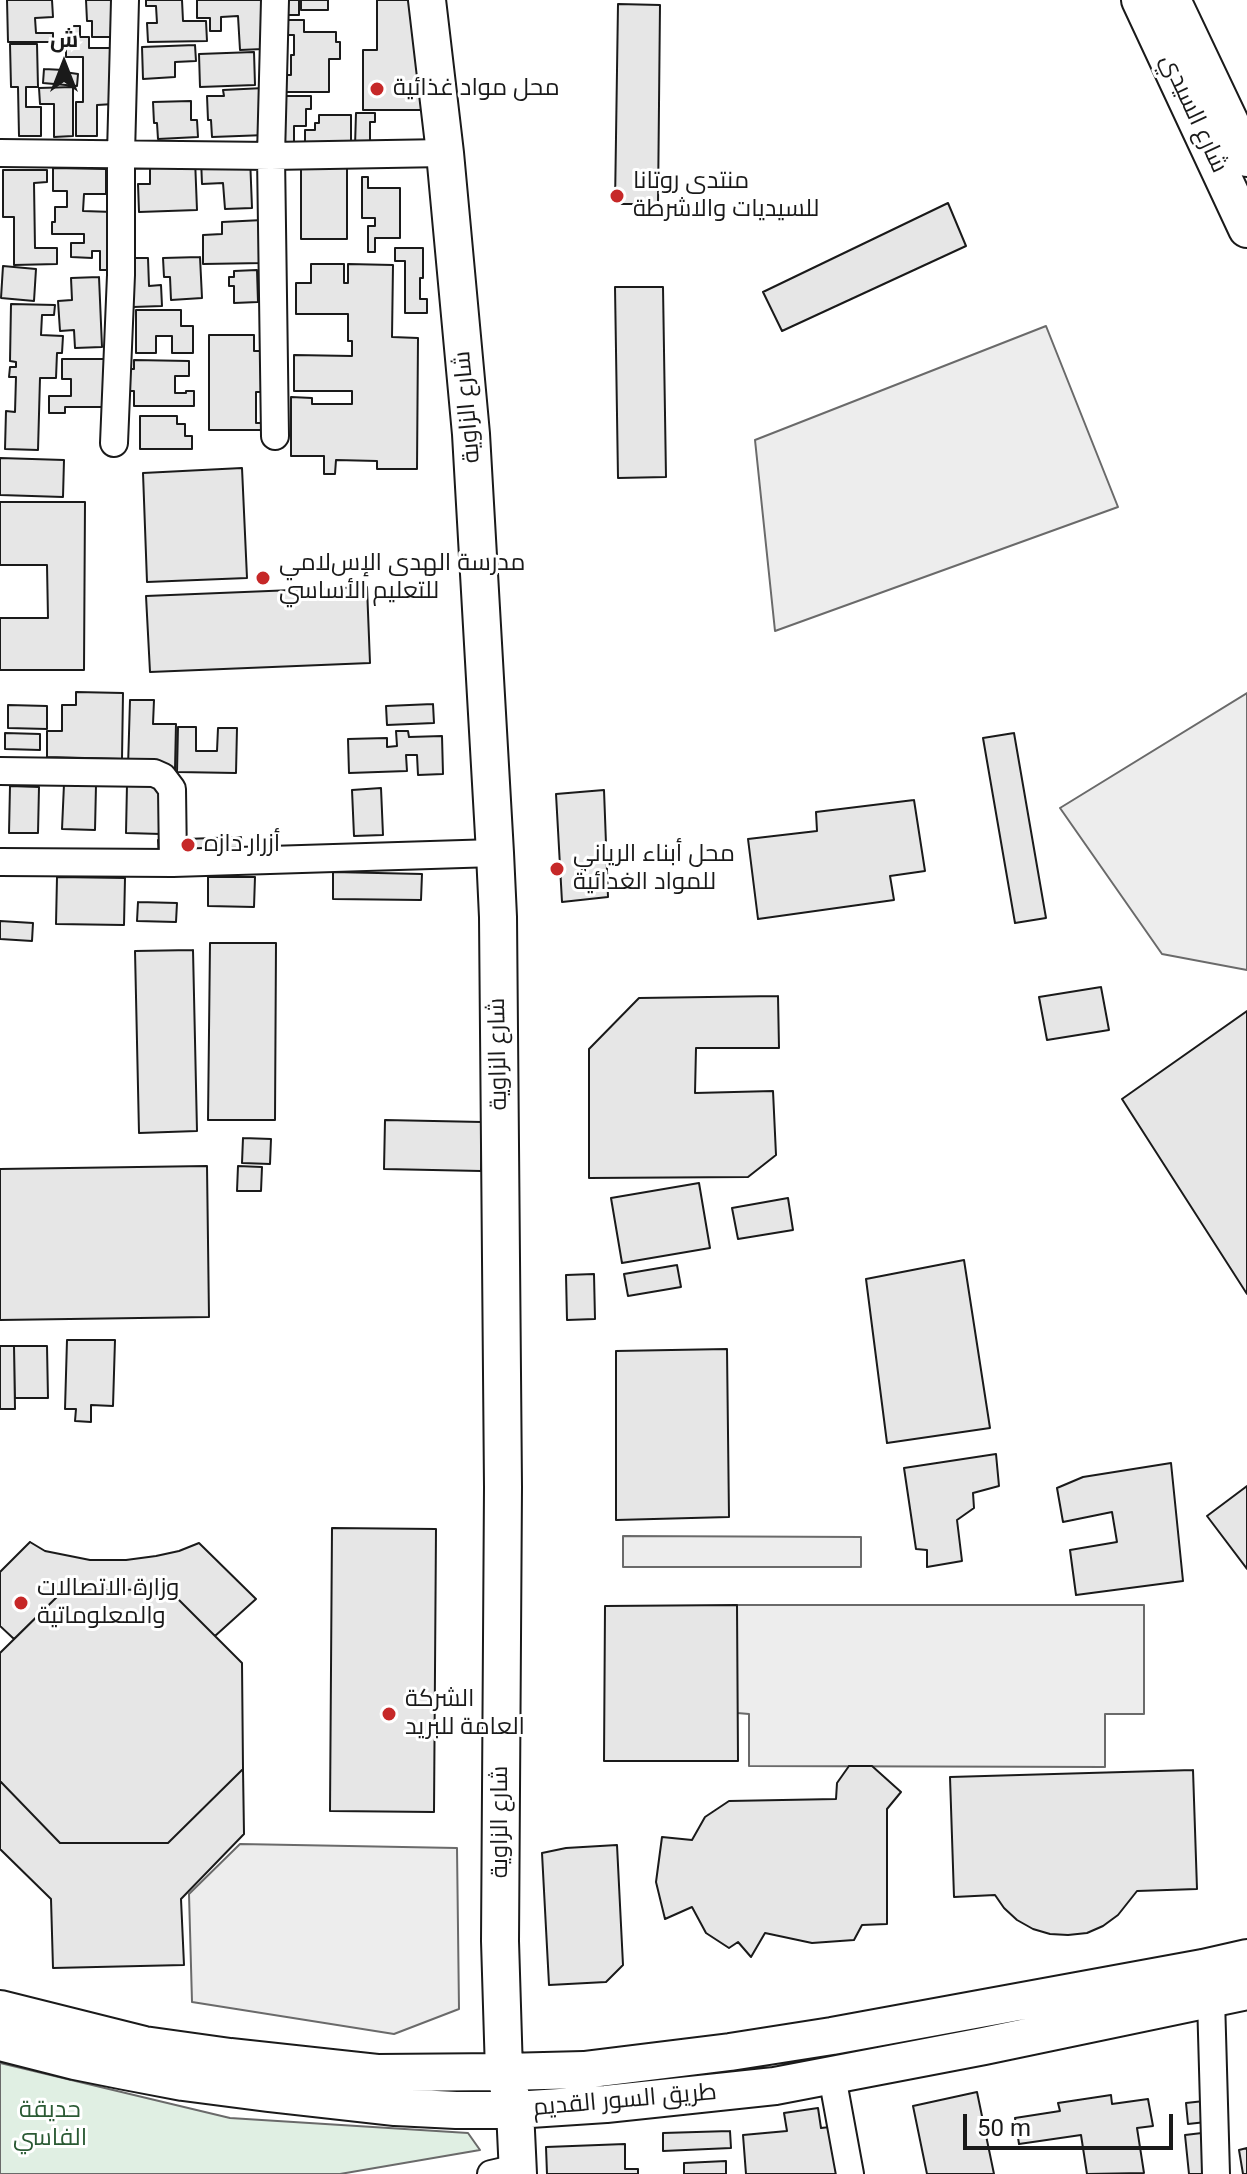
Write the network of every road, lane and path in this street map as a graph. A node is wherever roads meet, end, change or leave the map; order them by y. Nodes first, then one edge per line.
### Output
1 (125, 0) edge
2 (275, 0) edge
3 (427, 0) edge
4 (1140, 0) edge
5 (1172, 0) edge
6 (0, 153) edge
7 (445, 153) junction
8 (121, 154) junction
9 (271, 156) junction
10 (1247, 158) edge
11 (1247, 229) edge
12 (275, 436) dead end
13 (114, 443) dead end
14 (0, 771) edge
15 (495, 853) junction
16 (0, 862) edge
17 (173, 863) junction
18 (1247, 1958) edge
19 (1207, 1984) junction
20 (1247, 1991) edge
21 (0, 2009) edge
22 (0, 2042) edge
23 (504, 2072) junction
24 (832, 2076) junction
25 (515, 2110) junction
26 (508, 2172) edge
27 (850, 2174) edge
28 (1216, 2174) edge

1 - 8 street
2 - 9 street
3 - 7 main road, شارع الزاوية
4 - 11 main road, شارع السيدي
5 - 10 main road, شارع السيدي
6 - 8 street
7 - 9 street
7 - 15 main road, شارع الزاوية
8 - 9 street
8 - 13 street
9 - 12 street
14 - 17 street
15 - 17 street
15 - 23 main road, شارع الزاوية
16 - 17 street
18 - 19 main road, طريق السور القديم
19 - 20 main road, طريق السور القديم
19 - 23 main road, طريق السور القديم
19 - 24 main road, طريق السور القديم
19 - 28 street
21 - 23 main road, طريق السور القديم
22 - 25 main road, طريق السور القديم
23 - 25 main road, شارع الزاوية
24 - 25 main road, طريق السور القديم
24 - 27 street
25 - 26 main road, شارع الزاوية

